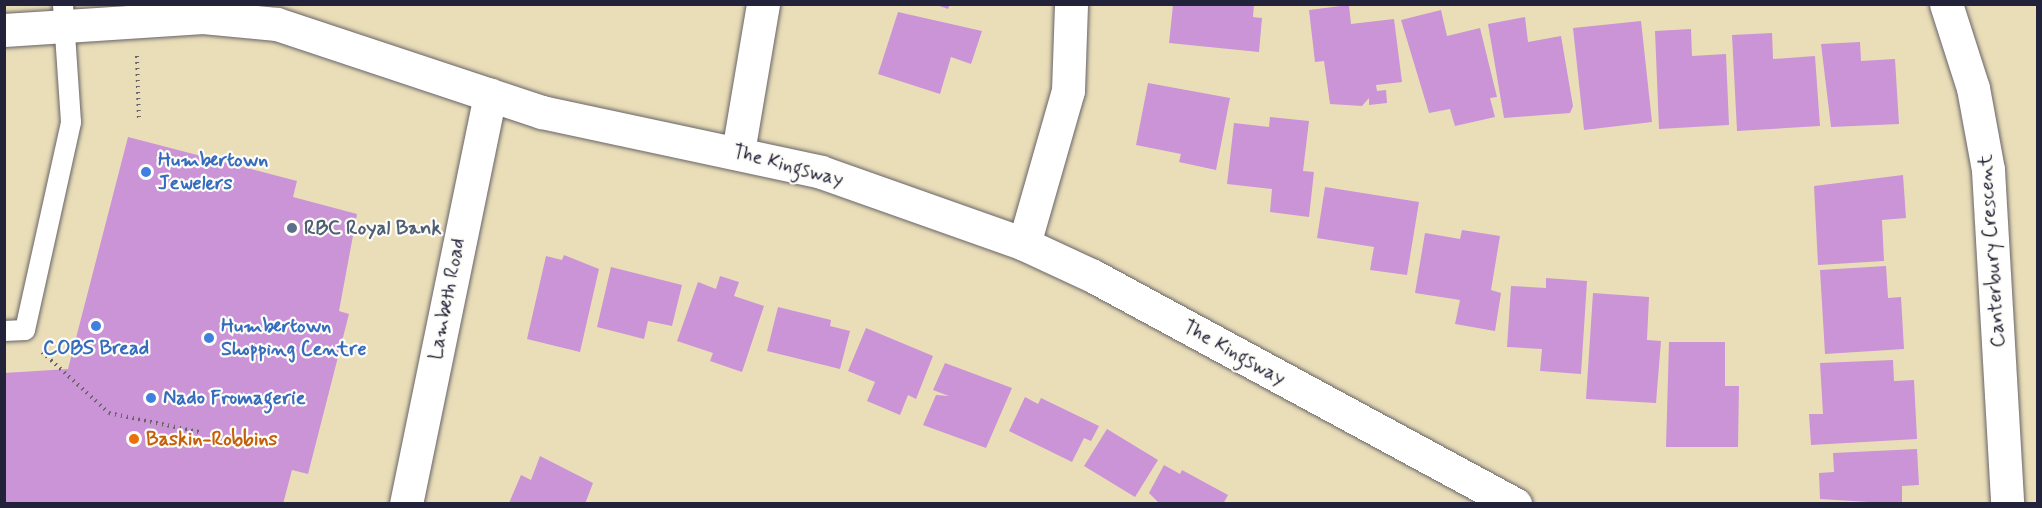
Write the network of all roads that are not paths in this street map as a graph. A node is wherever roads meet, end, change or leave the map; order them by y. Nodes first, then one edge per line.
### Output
1 (763, 4) edge
2 (1071, 4) edge
3 (1946, 4) edge
4 (64, 15) edge
5 (4, 30) edge
6 (490, 95) junction
7 (738, 152) junction
8 (1024, 244) junction
9 (4, 331) edge
10 (406, 504) edge
11 (1515, 504) edge
12 (2007, 504) edge

1 - 7 street
2 - 8 street
3 - 12 street, Canterbury Crescent
4 - 5 street, The Kingsway
4 - 6 street, The Kingsway
4 - 9 lane
6 - 7 street, The Kingsway
6 - 10 street, Lambeth Road
7 - 8 street, The Kingsway
8 - 11 street, The Kingsway

